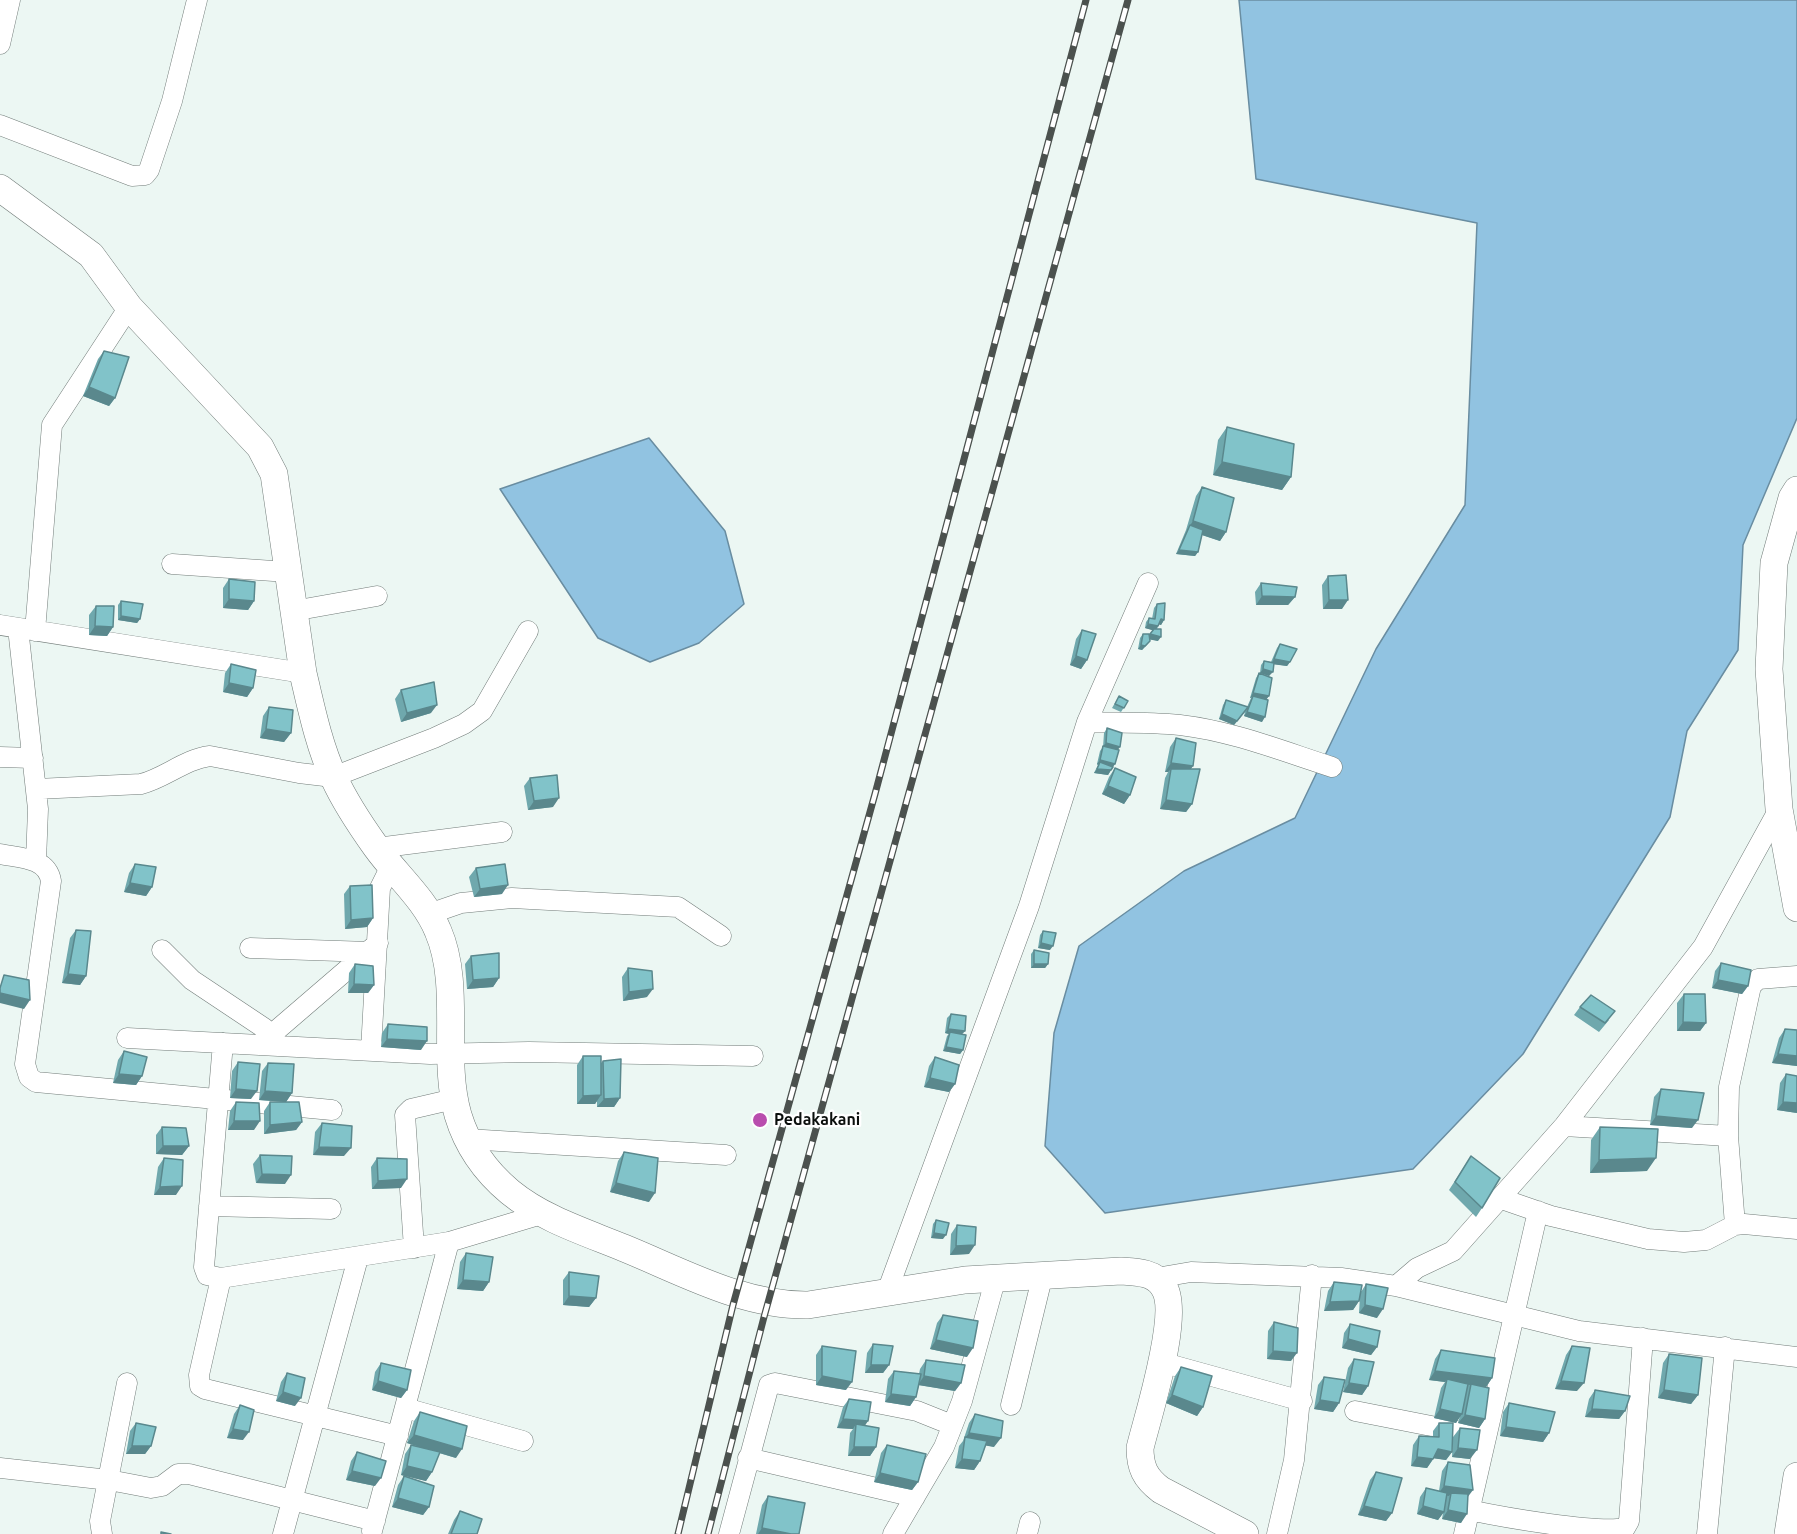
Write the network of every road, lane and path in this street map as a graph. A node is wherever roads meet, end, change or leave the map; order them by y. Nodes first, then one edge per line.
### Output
1 (10, 0) edge
2 (197, 0) edge
3 (0, 44) edge
4 (0, 125) edge
5 (0, 188) edge
6 (129, 307) junction
7 (1797, 490) edge
8 (172, 564) dead end
9 (288, 572) junction
10 (1148, 583) dead end
11 (377, 596) dead end
12 (294, 611) junction
13 (18, 628) edge
14 (528, 631) dead end
15 (303, 673) junction
16 (1087, 722) junction
17 (0, 757) edge
18 (33, 758) junction
19 (1332, 767) dead end
20 (333, 777) junction
21 (37, 789) junction
22 (1779, 808) junction
23 (502, 832) dead end
24 (0, 854) edge
25 (384, 857) junction
26 (36, 861) junction
27 (1797, 908) edge
28 (429, 914) junction
29 (721, 936) dead end
30 (373, 947) junction
31 (250, 948) dead end
32 (162, 950) dead end
33 (1797, 976) edge
34 (127, 1038) dead end
35 (273, 1040) junction
36 (223, 1043) junction
37 (371, 1050) junction
38 (452, 1054) junction
39 (753, 1056) dead end
40 (454, 1099) junction
41 (217, 1101) junction
42 (332, 1110) dead end
43 (1564, 1126) junction
44 (1728, 1136) junction
45 (467, 1139) junction
46 (726, 1155) dead end
47 (1499, 1198) junction
48 (209, 1206) junction
49 (331, 1209) dead end
50 (1538, 1211) junction
51 (542, 1214) junction
52 (1735, 1225) junction
53 (1797, 1229) edge
54 (449, 1242) junction
55 (414, 1248) junction
56 (358, 1258) junction
57 (1043, 1274) junction
58 (1312, 1275) junction
59 (996, 1277) junction
60 (221, 1278) junction
61 (1156, 1278) junction
62 (1396, 1286) junction
63 (887, 1292) junction
64 (1514, 1315) junction
65 (1642, 1338) junction
66 (1725, 1347) junction
67 (1797, 1357) edge
68 (1161, 1362) junction
69 (128, 1383) dead end
70 (1302, 1401) junction
71 (1011, 1405) dead end
72 (405, 1408) junction
73 (1355, 1411) dead end
74 (315, 1416) junction
75 (952, 1425) junction
76 (398, 1436) junction
77 (1484, 1436) junction
78 (523, 1441) dead end
79 (748, 1458) junction
80 (0, 1468) edge
81 (1797, 1476) edge
82 (109, 1480) junction
83 (915, 1497) junction
84 (292, 1500) junction
85 (1469, 1510) junction
86 (374, 1527) edge
87 (102, 1534) edge
88 (283, 1534) edge
89 (729, 1534) edge
90 (893, 1534) edge
91 (1245, 1534) edge
92 (1277, 1534) edge
93 (1464, 1534) edge
94 (1707, 1534) edge
95 (1788, 1534) edge

1 - 3 street
2 - 4 street
5 - 6 main road
6 - 9 main road
6 - 13 street
7 - 22 main road
8 - 9 street
9 - 12 main road
10 - 16 street
11 - 12 street
12 - 15 main road
13 - 15 street
13 - 18 street
14 - 20 street
15 - 20 main road
16 - 19 street
16 - 63 street
17 - 18 street
18 - 21 street
20 - 21 street
20 - 25 main road
21 - 26 street
22 - 27 main road
22 - 43 street
23 - 25 street
24 - 26 street
25 - 28 main road
25 - 30 street
26 - 41 street
28 - 29 street
28 - 38 main road
30 - 31 street
30 - 35 street
30 - 37 street
32 - 35 street
33 - 44 street
34 - 36 street
35 - 36 street
35 - 37 street
36 - 41 street
37 - 38 street
38 - 39 street
38 - 40 main road
40 - 45 main road
40 - 55 street
41 - 42 street
41 - 48 street
43 - 44 street
43 - 47 street
44 - 52 street
45 - 46 street
45 - 51 main road
47 - 50 street
47 - 62 street
48 - 49 street
48 - 60 street
50 - 52 street
50 - 64 street
51 - 54 street
51 - 63 main road
52 - 53 street
54 - 55 street
54 - 72 street
55 - 56 street
56 - 60 street
56 - 74 street
57 - 59 main road
57 - 61 main road
57 - 71 street
58 - 61 street
58 - 62 street
58 - 70 street
59 - 63 main road
59 - 75 street
60 - 74 street
61 - 68 main road
62 - 64 street
64 - 65 street
64 - 77 street
65 - 66 street
65 - 85 street
66 - 67 street
66 - 94 street
68 - 70 street
68 - 91 main road
69 - 82 street
70 - 92 street
72 - 76 street
72 - 78 street
73 - 77 street
74 - 76 street
74 - 84 street
75 - 79 street
75 - 83 street
76 - 86 street
77 - 85 street
79 - 83 street
79 - 89 street
80 - 82 street
81 - 95 main road
82 - 84 street
82 - 87 street
83 - 90 street
84 - 86 street
84 - 88 street
85 - 93 street

